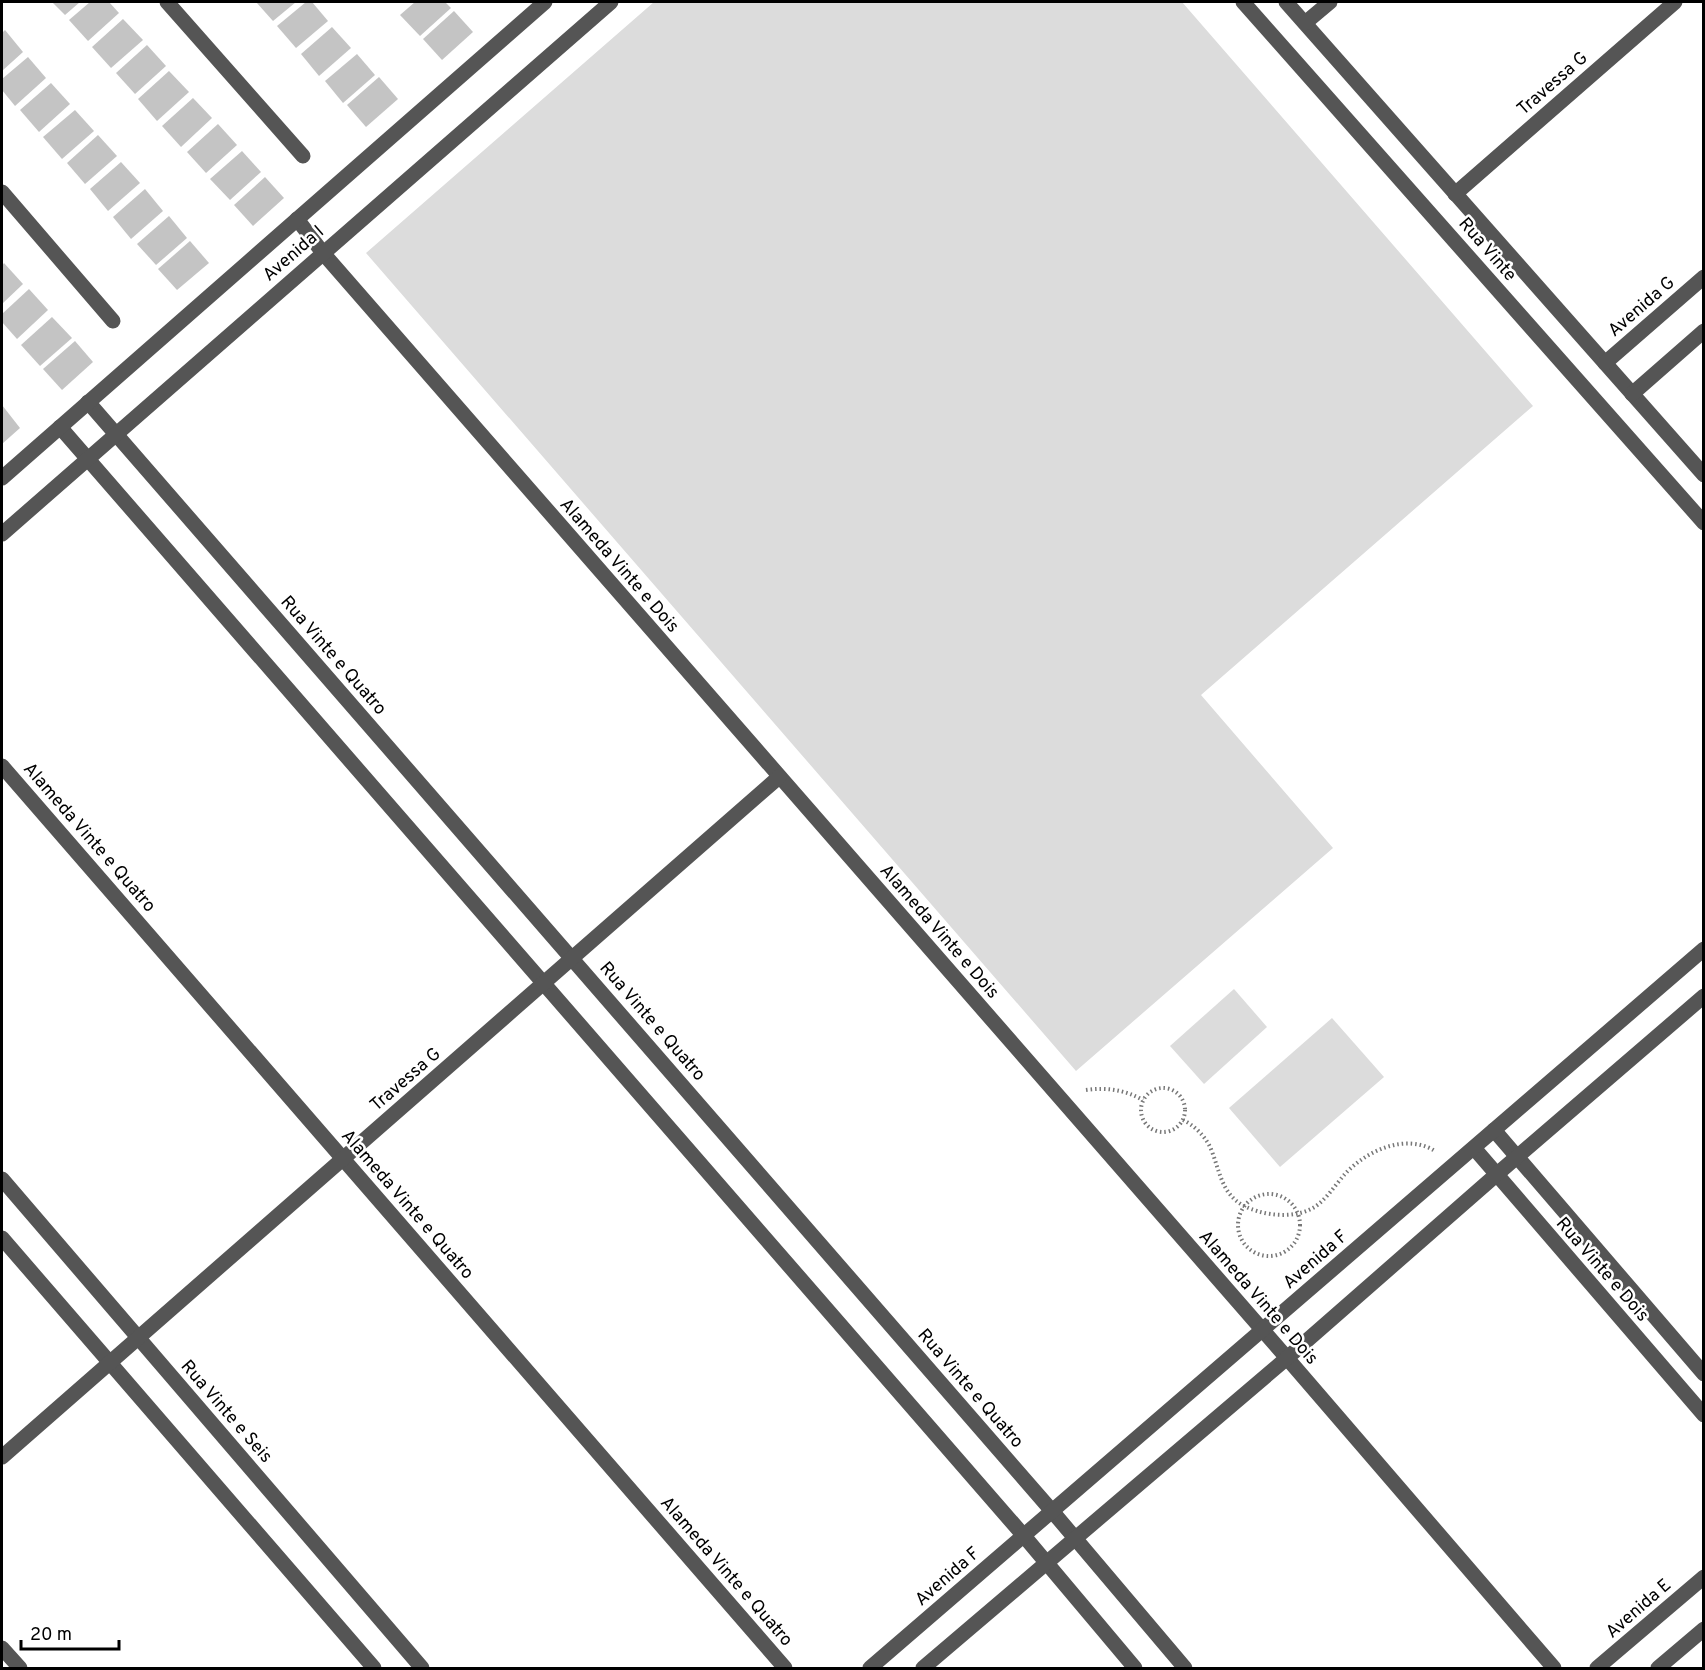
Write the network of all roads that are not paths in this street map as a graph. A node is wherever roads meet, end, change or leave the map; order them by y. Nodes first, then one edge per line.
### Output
1 (167, 2) edge
2 (545, 2) edge
3 (611, 2) edge
4 (1243, 2) edge
5 (1286, 2) edge
6 (1330, 2) edge
7 (1675, 2) edge
8 (1305, 23) junction
9 (303, 156) dead end
10 (2, 192) edge
11 (1455, 194) junction
12 (297, 219) junction
13 (323, 253) junction
14 (1704, 277) edge
15 (113, 321) dead end
16 (1704, 331) edge
17 (1605, 363) junction
18 (1632, 394) junction
19 (88, 402) junction
20 (60, 427) junction
21 (116, 434) junction
22 (87, 459) junction
23 (1704, 475) edge
24 (2, 478) edge
25 (1704, 523) edge
26 (2, 534) edge
27 (2, 766) edge
28 (779, 777) junction
29 (1704, 949) edge
30 (572, 958) junction
31 (544, 983) junction
32 (1704, 996) edge
33 (1494, 1131) junction
34 (1474, 1148) junction
35 (1517, 1157) junction
36 (343, 1159) junction
37 (1496, 1175) junction
38 (2, 1179) edge
39 (2, 1238) edge
40 (1262, 1331) junction
41 (138, 1338) junction
42 (1287, 1358) junction
43 (109, 1363) junction
44 (1704, 1374) edge
45 (1704, 1415) edge
46 (2, 1457) edge
47 (1052, 1511) junction
48 (1024, 1536) junction
49 (1075, 1538) junction
50 (1046, 1563) junction
51 (1704, 1577) edge
52 (1704, 1629) edge
53 (2, 1648) edge
54 (20, 1668) edge
55 (374, 1668) edge
56 (422, 1668) edge
57 (785, 1668) edge
58 (870, 1668) edge
59 (923, 1668) edge
60 (1135, 1668) edge
61 (1185, 1668) edge
62 (1554, 1668) edge
63 (1597, 1668) edge
64 (1658, 1668) edge

1 - 9 street
2 - 12 street, Avenida I
3 - 13 street, Avenida I
4 - 25 street, Rua Vinte
5 - 8 street, Rua Vinte
6 - 8 street
7 - 11 street, Travessa G
8 - 11 street, Rua Vinte
10 - 15 street
11 - 17 street, Rua Vinte
12 - 13 street, Alameda Vinte e Dois
12 - 19 street, Avenida I
13 - 21 street, Avenida I
13 - 28 street, Alameda Vinte e Dois
14 - 17 street, Avenida G
16 - 18 street
17 - 18 street, Rua Vinte
18 - 23 street, Rua Vinte
19 - 20 street, Avenida I
19 - 21 street, Rua Vinte e Quatro
20 - 22 street
20 - 24 street, Avenida I
21 - 22 street, Avenida I
21 - 30 street, Rua Vinte e Quatro
22 - 26 street, Avenida I
22 - 31 street
27 - 36 street, Alameda Vinte e Quatro
28 - 30 street, Travessa G
28 - 40 street, Alameda Vinte e Dois
29 - 33 street, Avenida F
30 - 31 street, Travessa G
30 - 47 street, Rua Vinte e Quatro
31 - 36 street, Travessa G
31 - 48 street
32 - 35 street
33 - 34 street, Avenida F
33 - 35 street, Rua Vinte e Dois
34 - 37 street, Rua Vinte e Dois
34 - 40 street, Avenida F
35 - 37 street
35 - 44 street, Rua Vinte e Dois
36 - 41 street, Travessa G
36 - 57 street, Alameda Vinte e Quatro
37 - 42 street
37 - 45 street, Rua Vinte e Dois
38 - 41 street, Rua Vinte e Seis
39 - 43 street
40 - 42 street, Alameda Vinte e Dois
40 - 47 street, Avenida F
41 - 43 street, Travessa G
41 - 56 street, Rua Vinte e Seis
42 - 49 street
42 - 62 street, Alameda Vinte e Dois
43 - 46 street, Travessa G
43 - 55 street
47 - 48 street, Avenida F
47 - 49 street, Rua Vinte e Quatro
48 - 50 street
48 - 58 street, Avenida F
49 - 50 street
49 - 61 street, Rua Vinte e Quatro
50 - 59 street
50 - 60 street
51 - 63 street, Avenida E
52 - 64 street
53 - 54 street

